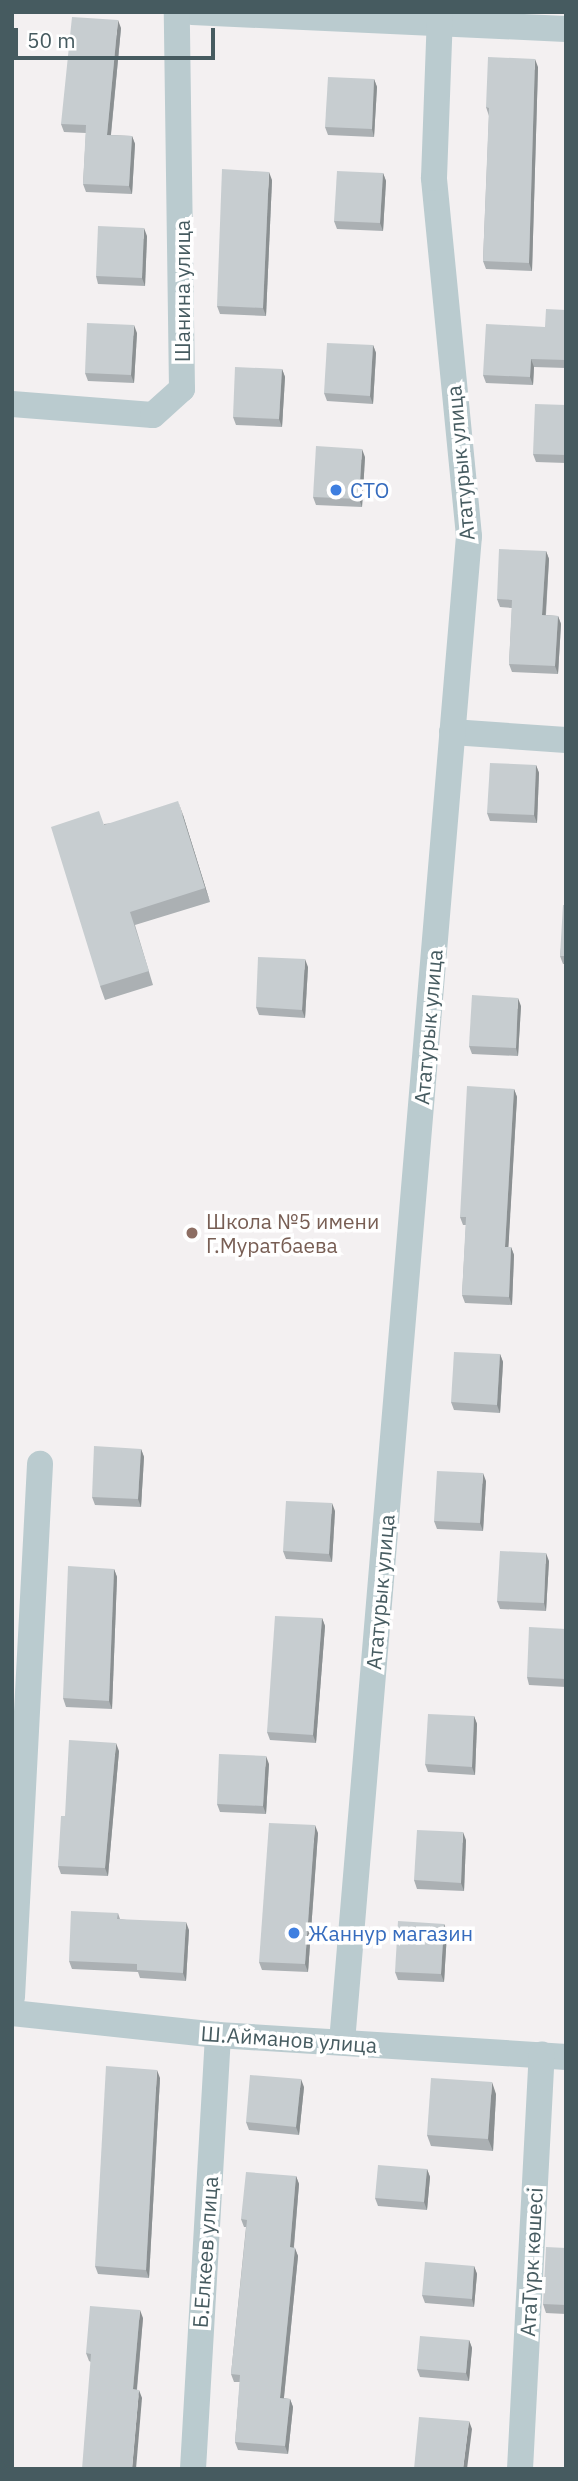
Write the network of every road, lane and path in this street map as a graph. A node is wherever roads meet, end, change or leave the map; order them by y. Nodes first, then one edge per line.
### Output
1 (177, 12) edge
2 (192, 12) edge
3 (440, 17) edge
4 (566, 29) edge
5 (12, 404) edge
6 (453, 732) junction
7 (566, 740) edge
8 (40, 1464) dead end
9 (12, 1997) edge
10 (12, 2012) edge
11 (218, 2035) junction
12 (342, 2042) junction
13 (554, 2056) edge
14 (193, 2469) edge
15 (520, 2469) edge

1 - 5 street, Шанина улица
2 - 3 street
3 - 4 street
3 - 6 street, Ататурык улица
6 - 7 street
6 - 12 street, Ататурык улица
8 - 9 street
10 - 11 street, Ш.Айманов улица
11 - 12 street, Ш.Айманов улица
11 - 14 street, Б.Елкеев улица
12 - 13 street, Ш.Айманов улица
13 - 15 street, АтаТүрк көшесі

